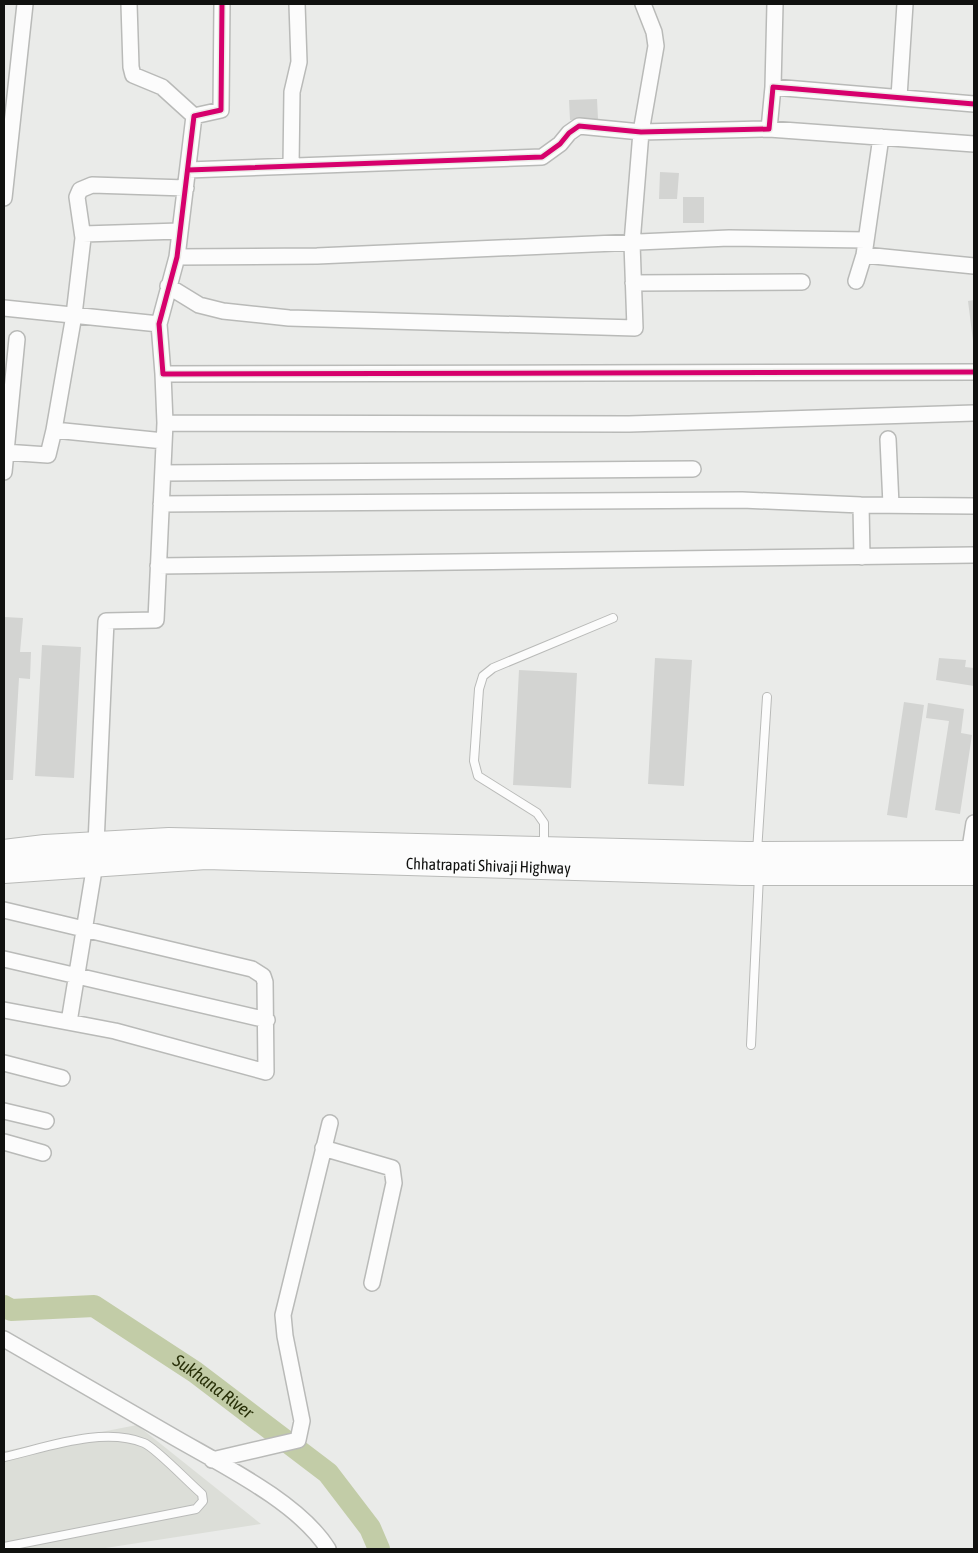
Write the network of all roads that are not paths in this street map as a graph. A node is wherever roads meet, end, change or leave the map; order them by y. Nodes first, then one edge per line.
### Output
1 (25, 4) edge
2 (129, 4) edge
3 (222, 4) edge
4 (298, 4) edge
5 (643, 4) edge
6 (775, 4) edge
7 (905, 4) edge
8 (773, 87) junction
9 (898, 97) junction
10 (974, 104) edge
11 (194, 116) junction
12 (769, 129) junction
13 (641, 132) junction
14 (881, 137) junction
15 (974, 144) edge
16 (291, 166) junction
17 (188, 170) junction
18 (186, 188) junction
19 (4, 196) edge
20 (180, 231) junction
21 (83, 234) junction
22 (632, 243) junction
23 (865, 247) junction
24 (177, 257) junction
25 (974, 266) edge
26 (856, 281) dead end
27 (802, 282) dead end
28 (633, 283) junction
29 (168, 286) junction
30 (4, 308) edge
31 (74, 315) junction
32 (159, 324) junction
33 (17, 339) dead end
34 (974, 372) edge
35 (162, 374) junction
36 (974, 413) edge
37 (165, 423) junction
38 (54, 430) junction
39 (888, 439) dead end
40 (164, 442) junction
41 (5, 452) edge
42 (693, 469) dead end
43 (4, 472) edge
44 (163, 473) junction
45 (161, 504) junction
46 (861, 505) junction
47 (891, 505) junction
48 (974, 506) edge
49 (974, 555) edge
50 (862, 557) junction
51 (158, 566) junction
52 (613, 618) dead end
53 (767, 697) dead end
54 (974, 823) edge
55 (544, 848) junction
56 (4, 852) edge
57 (95, 854) junction
58 (971, 863) edge
59 (758, 864) junction
60 (4, 871) edge
61 (4, 910) edge
62 (84, 928) junction
63 (4, 959) edge
64 (77, 976) junction
65 (4, 1010) edge
66 (267, 1020) junction
67 (70, 1022) junction
68 (751, 1045) dead end
69 (4, 1063) edge
70 (62, 1078) dead end
71 (4, 1112) edge
72 (46, 1121) dead end
73 (330, 1123) dead end
74 (4, 1142) edge
75 (324, 1148) junction
76 (43, 1153) dead end
77 (372, 1283) dead end
78 (4, 1339) edge
79 (4, 1457) edge
80 (212, 1460) junction
81 (4, 1547) edge
82 (328, 1549) edge

1 - 19 street
2 - 11 street
3 - 11 street
4 - 16 street
5 - 13 street
6 - 8 street
7 - 9 street
8 - 9 street
8 - 12 street
9 - 10 street
11 - 17 street
12 - 13 street
12 - 14 street
13 - 16 street
13 - 22 street
14 - 15 street
14 - 23 street
16 - 17 street
17 - 18 street
18 - 20 street
18 - 21 street
20 - 21 street
20 - 24 street
21 - 31 street
22 - 23 street
22 - 24 street
22 - 28 street
23 - 25 street
23 - 26 street
24 - 29 street
27 - 28 street
28 - 29 street
29 - 32 street
30 - 31 street
31 - 32 street
31 - 38 street
32 - 35 street
33 - 41 street
34 - 35 street
35 - 37 street
36 - 37 street
37 - 40 street
38 - 40 street
38 - 41 street
39 - 47 street
40 - 44 street
41 - 43 street
42 - 44 street
44 - 45 street
45 - 46 street
45 - 51 street
46 - 47 street
46 - 50 street
47 - 48 street
49 - 50 street
50 - 51 street
51 - 57 street
52 - 55 lane
53 - 59 lane
54 - 58 street
55 - 57 main road, Chhatrapati Shivaji Highway
55 - 59 main road, Chhatrapati Shivaji Highway
56 - 57 main road, Chhatrapati Shivaji Highway
57 - 59 main road, Chhatrapati Shivaji Highway
57 - 60 main road, Chhatrapati Shivaji Highway
57 - 62 street
58 - 59 main road, Chhatrapati Shivaji Highway
59 - 68 lane
61 - 62 street
62 - 64 street
62 - 66 street
63 - 64 street
64 - 66 street
64 - 67 street
65 - 67 street
66 - 67 street
69 - 70 street
71 - 72 street
73 - 75 street
74 - 76 street
75 - 77 street
75 - 80 street
78 - 80 street
79 - 81 lane
80 - 82 street

